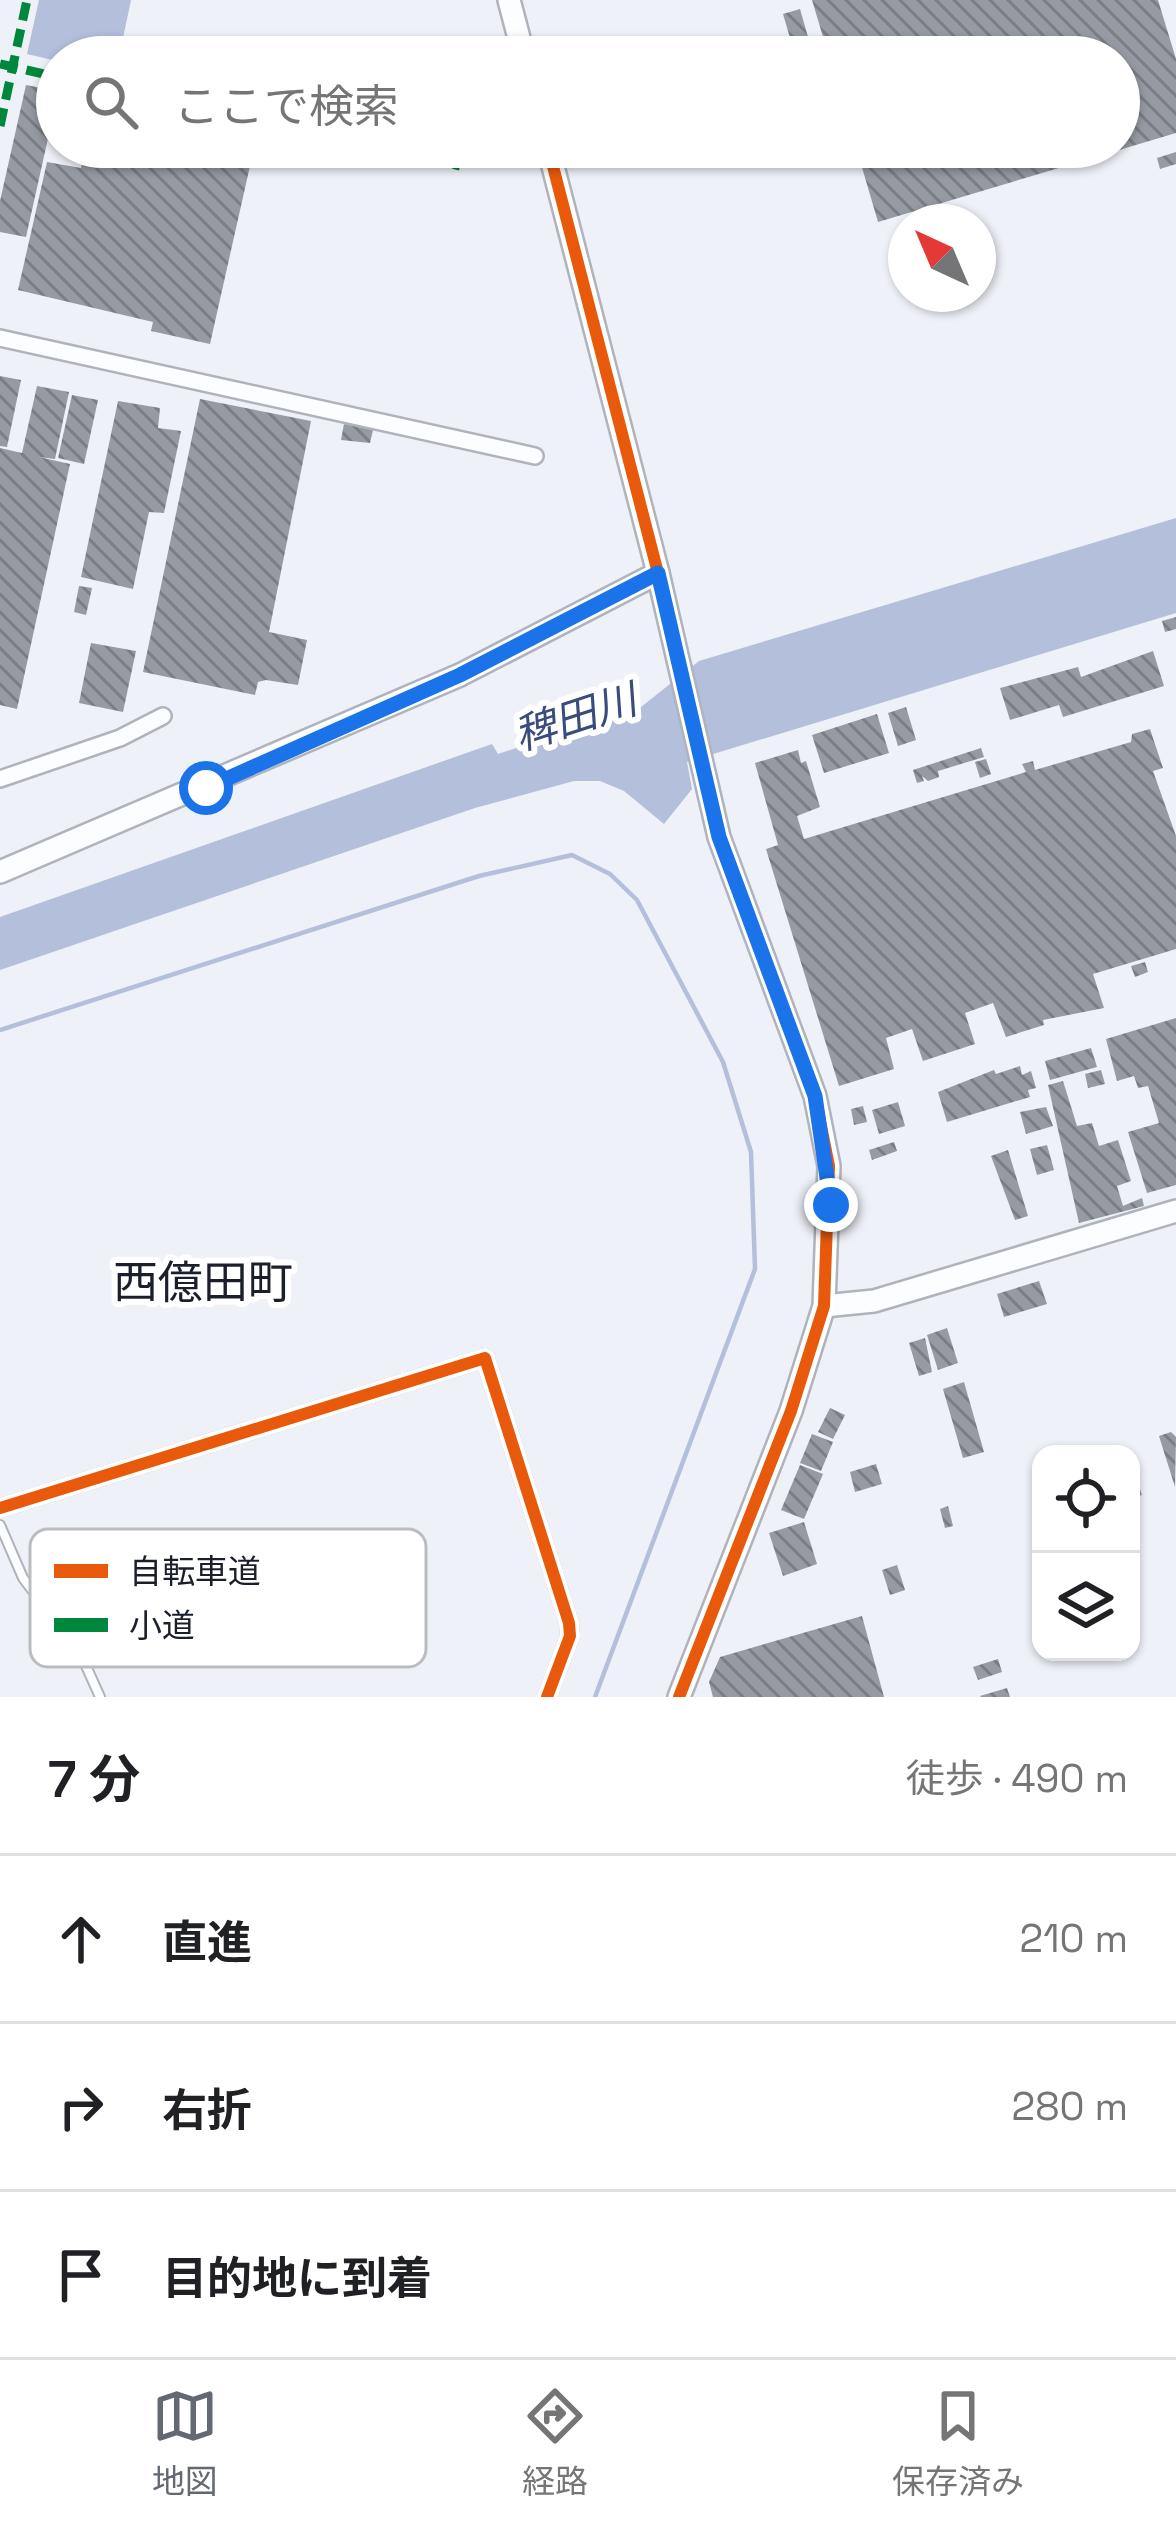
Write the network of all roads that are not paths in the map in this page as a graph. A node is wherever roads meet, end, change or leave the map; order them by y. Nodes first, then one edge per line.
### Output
1 (509, 0) edge
2 (518, 36) edge
3 (553, 168) edge
4 (0, 338) edge
5 (535, 456) dead end
6 (658, 573) junction
7 (163, 716) dead end
8 (0, 779) edge
9 (0, 872) edge
10 (1176, 1211) edge
11 (824, 1306) junction
12 (0, 1508) edge
13 (0, 1525) edge
14 (30, 1587) edge
15 (86, 1667) edge
16 (100, 1697) edge
17 (547, 1697) edge
18 (679, 1697) edge

1 - 2 street
3 - 6 street
4 - 5 street
6 - 9 street
6 - 11 street
7 - 8 street
10 - 11 street
11 - 18 street
12 - 17 street
13 - 14 lane
15 - 16 lane

